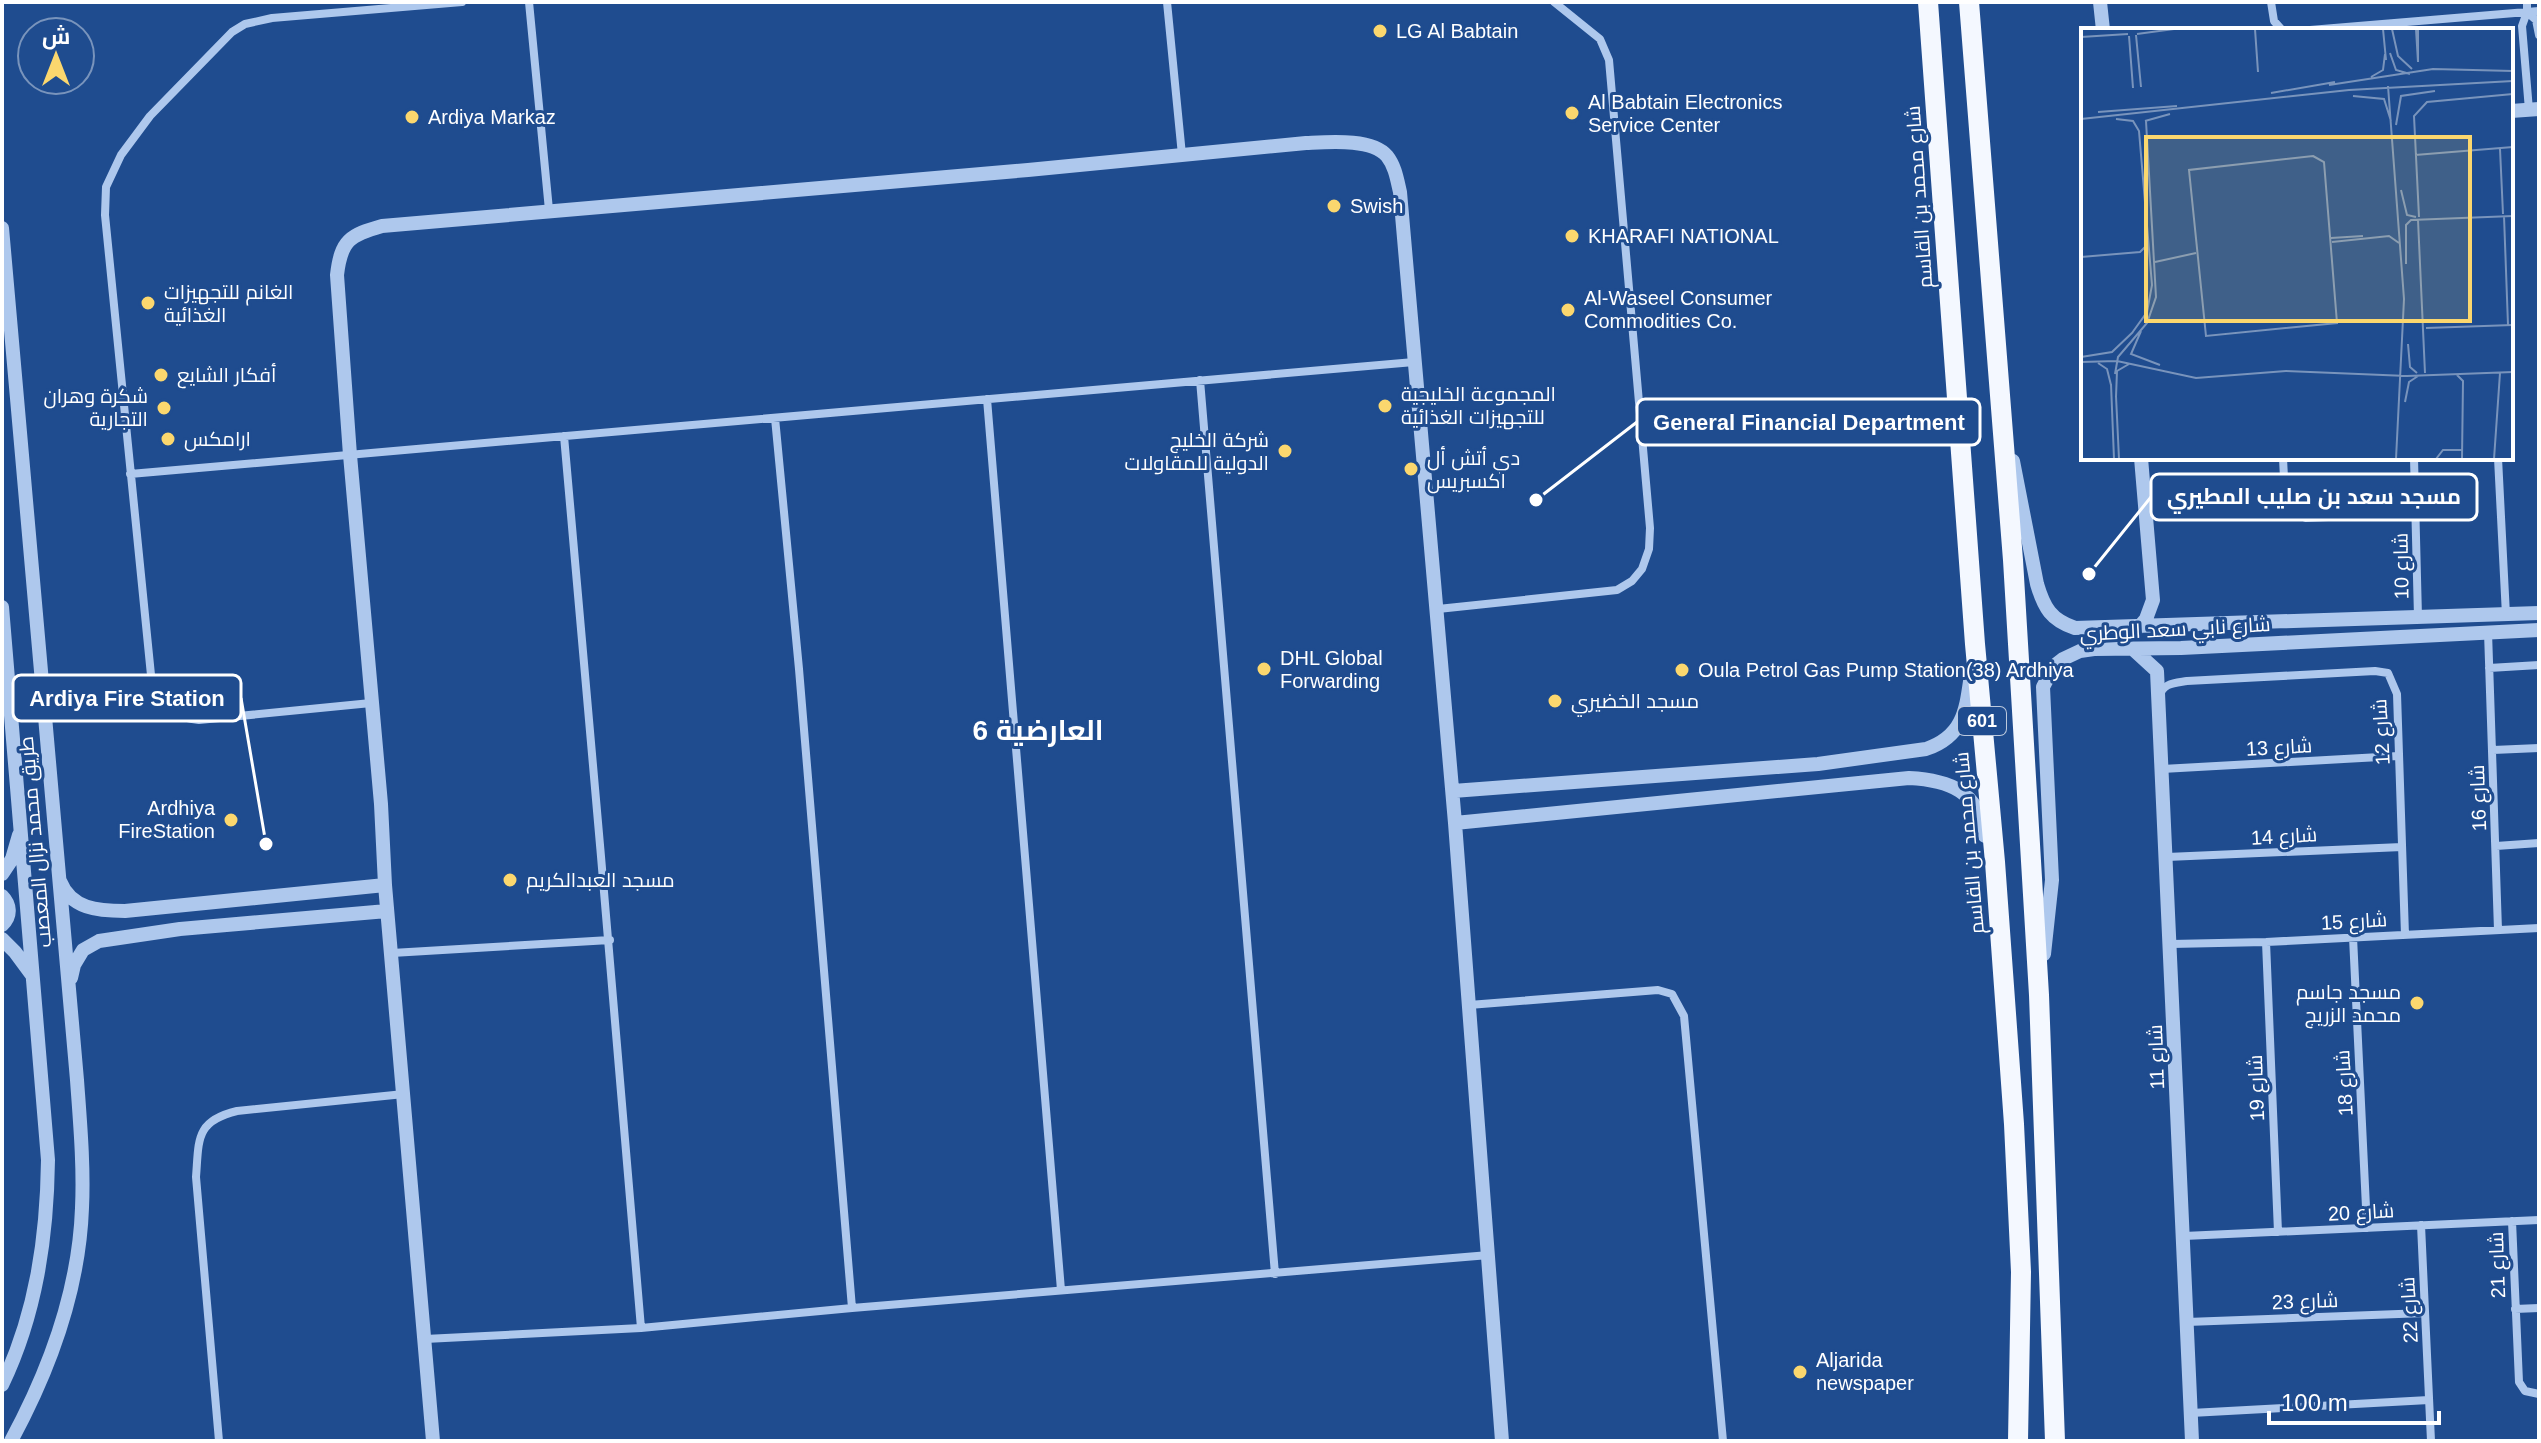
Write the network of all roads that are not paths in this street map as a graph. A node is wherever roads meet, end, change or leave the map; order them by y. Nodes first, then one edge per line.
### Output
1 (462, 2) edge
2 (529, 2) edge
3 (1167, 2) edge
4 (1554, 2) edge
5 (1928, 2) edge
6 (1969, 2) edge
7 (2100, 2) edge
8 (2271, 2) edge
9 (2527, 2) edge
10 (2539, 11) edge
11 (2527, 12) junction
12 (2103, 28) edge
13 (2280, 28) edge
14 (2334, 28) edge
15 (2539, 35) edge
16 (2534, 109) edge
17 (2513, 111) edge
18 (1182, 155) junction
19 (549, 210) junction
20 (2, 228) edge
21 (1414, 362) junction
22 (1200, 380) junction
23 (987, 399) junction
24 (2002, 411) junction
25 (775, 418) junction
26 (564, 436) junction
27 (350, 455) junction
28 (2141, 460) edge
29 (2283, 460) edge
30 (2414, 460) edge
31 (2498, 460) edge
32 (130, 474) junction
33 (2416, 513) junction
34 (2153, 600) junction
35 (2, 607) edge
36 (1438, 609) junction
37 (2539, 613) edge
38 (2506, 615) junction
39 (2418, 618) junction
40 (2193, 625) junction
41 (2175, 626) junction
42 (2139, 627) junction
43 (2120, 628) junction
44 (2539, 630) edge
45 (2488, 632) junction
46 (1975, 644) junction
47 (2188, 647) junction
48 (2126, 649) junction
49 (2539, 665) edge
50 (2489, 668) junction
51 (2157, 671) junction
52 (2158, 700) junction
53 (371, 703) junction
54 (2539, 748) edge
55 (2493, 750) junction
56 (1903, 753) junction
57 (2398, 756) junction
58 (2162, 769) junction
59 (1909, 778) junction
60 (1453, 791) junction
61 (21, 823) junction
62 (1455, 823) junction
63 (2539, 843) edge
64 (2496, 846) junction
65 (2402, 847) junction
66 (2167, 857) junction
67 (2, 874) edge
68 (57, 874) junction
69 (385, 885) junction
70 (2, 896) edge
71 (179, 906) junction
72 (387, 911) junction
73 (2, 925) edge
74 (2539, 928) edge
75 (180, 929) junction
76 (2498, 930) junction
77 (2405, 935) junction
78 (2353, 937) junction
79 (2, 939) edge
80 (610, 940) junction
81 (2266, 942) junction
82 (2171, 944) junction
83 (392, 953) junction
84 (33, 976) junction
85 (68, 990) junction
86 (2039, 995) junction
87 (1469, 1005) junction
88 (404, 1094) junction
89 (2014, 1124) junction
90 (2539, 1220) edge
91 (2512, 1221) junction
92 (2421, 1225) junction
93 (2367, 1228) junction
94 (2278, 1232) junction
95 (2184, 1236) junction
96 (1489, 1255) junction
97 (2021, 1272) junction
98 (1275, 1274) junction
99 (1061, 1290) junction
100 (852, 1308) junction
101 (2539, 1308) edge
102 (2515, 1309) junction
103 (2425, 1313) junction
104 (2187, 1322) junction
105 (641, 1328) junction
106 (425, 1339) junction
107 (2, 1385) edge
108 (2539, 1394) edge
109 (2429, 1400) junction
110 (2191, 1413) junction
111 (11, 1441) edge
112 (219, 1441) edge
113 (433, 1441) edge
114 (1502, 1441) edge
115 (1723, 1441) edge
116 (2018, 1441) edge
117 (2046, 1441) edge
118 (2055, 1441) edge
119 (2192, 1441) edge
120 (2431, 1441) edge

1 - 32 street
2 - 19 street
3 - 18 street
4 - 36 street
5 - 46 main road, شارع محمد بن القاسم / 601
6 - 24 main road, 601
7 - 12 street
8 - 13 street
9 - 11 street
10 - 11 street
11 - 14 street
11 - 15 street
11 - 16 street
16 - 17 street
18 - 19 street
18 - 21 street
19 - 27 street
20 - 68 street, طريق محمد نزال المعصب
21 - 22 street
21 - 36 street
22 - 23 street
22 - 98 street
23 - 25 street
23 - 99 street
24 - 43 street, شارع نابي سعد الوطري
24 - 86 main road, 601
25 - 26 street
25 - 100 street
26 - 27 street
26 - 80 street
27 - 32 street
27 - 53 street
28 - 34 street
29 - 33 street, شارع 10
30 - 33 street, شارع 10
31 - 38 street
32 - 53 street
33 - 39 street, شارع 10
34 - 41 street
34 - 42 street
35 - 61 street, طريق محمد نزال المعصب
36 - 60 street
37 - 38 street, شارع نابي سعد الوطري
38 - 39 street, شارع نابي سعد الوطري
39 - 40 street, شارع نابي سعد الوطري
40 - 41 street, شارع نابي سعد الوطري
40 - 47 street
41 - 42 street, شارع نابي سعد الوطري
42 - 43 street, شارع نابي سعد الوطري
43 - 48 street
44 - 45 street, شارع نابي سعد الوطري
45 - 47 street, شارع نابي سعد الوطري
45 - 50 street, شارع 16
46 - 56 street
46 - 89 main road, شارع محمد بن القاسم / 601
47 - 48 street, شارع نابي سعد الوطري
47 - 51 street
48 - 51 street
48 - 86 street, شارع نابي سعد الوطري
49 - 50 street
50 - 55 street, شارع 16
51 - 52 street, شارع 11
52 - 57 street, شارع 12
52 - 58 street, شارع 11
53 - 69 street
54 - 55 street, شارع 16
55 - 64 street, شارع 16
56 - 59 street
56 - 60 street
57 - 58 street, شارع 13
57 - 65 street, شارع 12
58 - 66 street, شارع 11
59 - 62 street
59 - 89 street
60 - 62 street
61 - 67 street
61 - 84 street, طريق محمد نزال المعصب
62 - 87 street
63 - 64 street, شارع 16
64 - 76 street, شارع 16
65 - 66 street, شارع 14
65 - 77 street, شارع 12
66 - 82 street, شارع 11
68 - 71 street
68 - 85 street, طريق محمد نزال المعصب
69 - 71 street
69 - 72 street
70 - 73 street
71 - 75 street
72 - 75 street
72 - 83 street
74 - 76 street, شارع 15
75 - 85 street
76 - 77 street, شارع 15
77 - 78 street, شارع 15
78 - 81 street, شارع 15
78 - 93 street, شارع 18
79 - 84 street
80 - 83 street
80 - 105 street
81 - 82 street, شارع 15
81 - 94 street, شارع 19
82 - 95 street, شارع 11
83 - 88 street
84 - 107 street, طريق محمد نزال المعصب
85 - 111 street, طريق محمد نزال المعصب
86 - 118 main road, 601
87 - 96 street
87 - 115 street
88 - 106 street
88 - 112 street
89 - 97 main road, شارع محمد بن القاسم / 601
90 - 91 street, شارع 20
91 - 92 street, شارع 20
91 - 102 street, شارع 21
92 - 93 street, شارع 20
92 - 103 street, شارع 22
93 - 94 street, شارع 20
94 - 95 street, شارع 20
95 - 104 street, شارع 11
96 - 98 street
96 - 114 street
97 - 116 main road, شارع محمد بن القاسم / 601
97 - 117 main road
98 - 99 street
99 - 100 street
100 - 105 street
101 - 102 street, شارع 21
102 - 108 street, شارع 21
103 - 104 street, شارع 23
103 - 109 street, شارع 22
104 - 110 street, شارع 11
105 - 106 street
106 - 113 street
109 - 110 street
109 - 120 street, شارع 22
110 - 119 street, شارع 11

